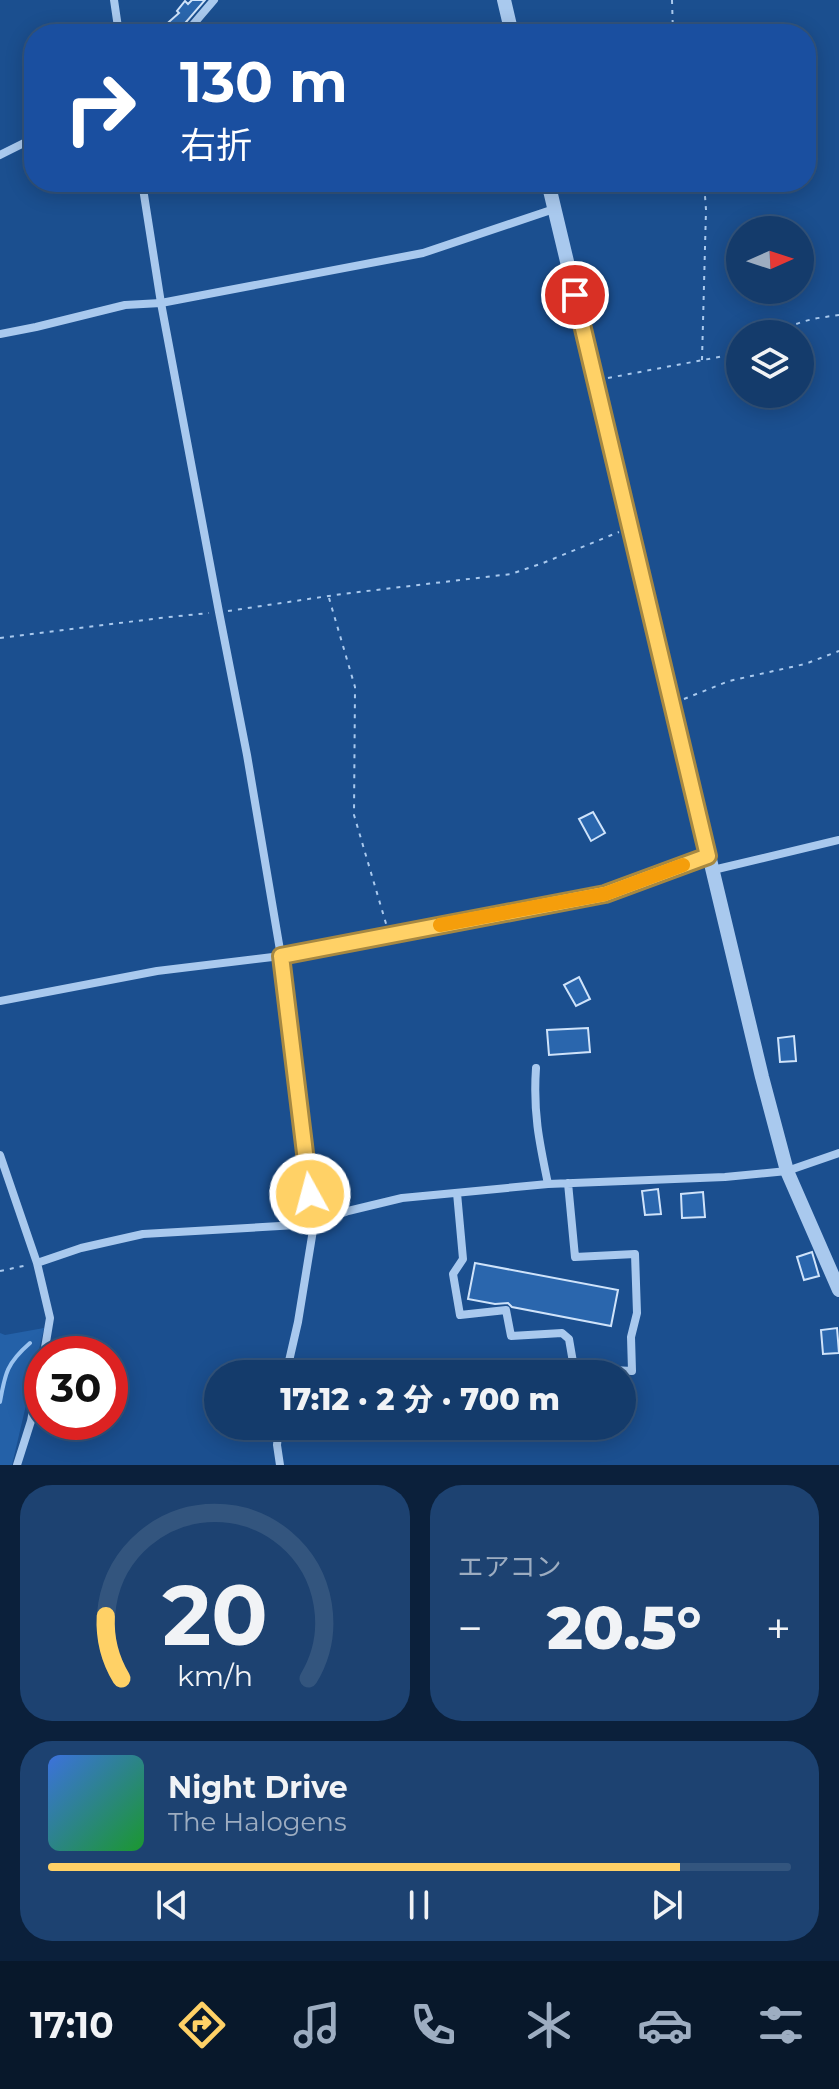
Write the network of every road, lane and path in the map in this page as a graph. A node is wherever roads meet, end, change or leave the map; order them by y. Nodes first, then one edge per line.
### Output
1 (114, 0) edge
2 (214, 0) edge
3 (504, 0) edge
4 (672, 0) edge
5 (118, 24) edge
6 (194, 24) edge
7 (510, 24) edge
8 (673, 24) edge
9 (24, 143) edge
10 (0, 155) edge
11 (144, 192) edge
12 (550, 192) edge
13 (705, 192) edge
14 (554, 209) junction
15 (161, 303) junction
16 (839, 315) edge
17 (807, 320) edge
18 (0, 334) edge
19 (726, 356) edge
20 (702, 360) junction
21 (595, 380) junction
22 (631, 528) junction
23 (329, 597) junction
24 (219, 612) junction
25 (0, 638) edge
26 (839, 651) edge
27 (673, 703) junction
28 (839, 840) edge
29 (710, 863) junction
30 (389, 935) junction
31 (281, 956) junction
32 (0, 1001) edge
33 (536, 1068) dead end
34 (839, 1153) edge
35 (0, 1155) edge
36 (787, 1171) junction
37 (568, 1183) junction
38 (548, 1184) junction
39 (457, 1193) junction
40 (314, 1224) junction
41 (37, 1263) junction
42 (0, 1271) edge
43 (839, 1290) edge
44 (47, 1336) edge
45 (289, 1360) edge
46 (25, 1440) edge
47 (278, 1440) edge
48 (17, 1465) edge
49 (280, 1465) edge

1 - 5 street
2 - 6 street
3 - 7 street
4 - 8 path
9 - 10 street
11 - 15 street
12 - 14 street
13 - 20 path
14 - 15 street
14 - 21 street
15 - 18 street
15 - 24 street
16 - 17 path
19 - 20 path
20 - 21 path
21 - 22 street
22 - 23 path
22 - 27 street
23 - 24 path
23 - 30 path
24 - 25 path
24 - 31 street
26 - 27 path
27 - 29 street
28 - 29 street
29 - 30 street
29 - 36 street
30 - 31 street
31 - 32 street
31 - 40 street
33 - 38 street
34 - 36 street
35 - 41 street
36 - 37 street
36 - 43 street
37 - 38 street
37 - 39 street
38 - 39 street
39 - 40 street
40 - 41 street
40 - 45 street
41 - 42 path
41 - 44 street
46 - 48 street
47 - 49 street

